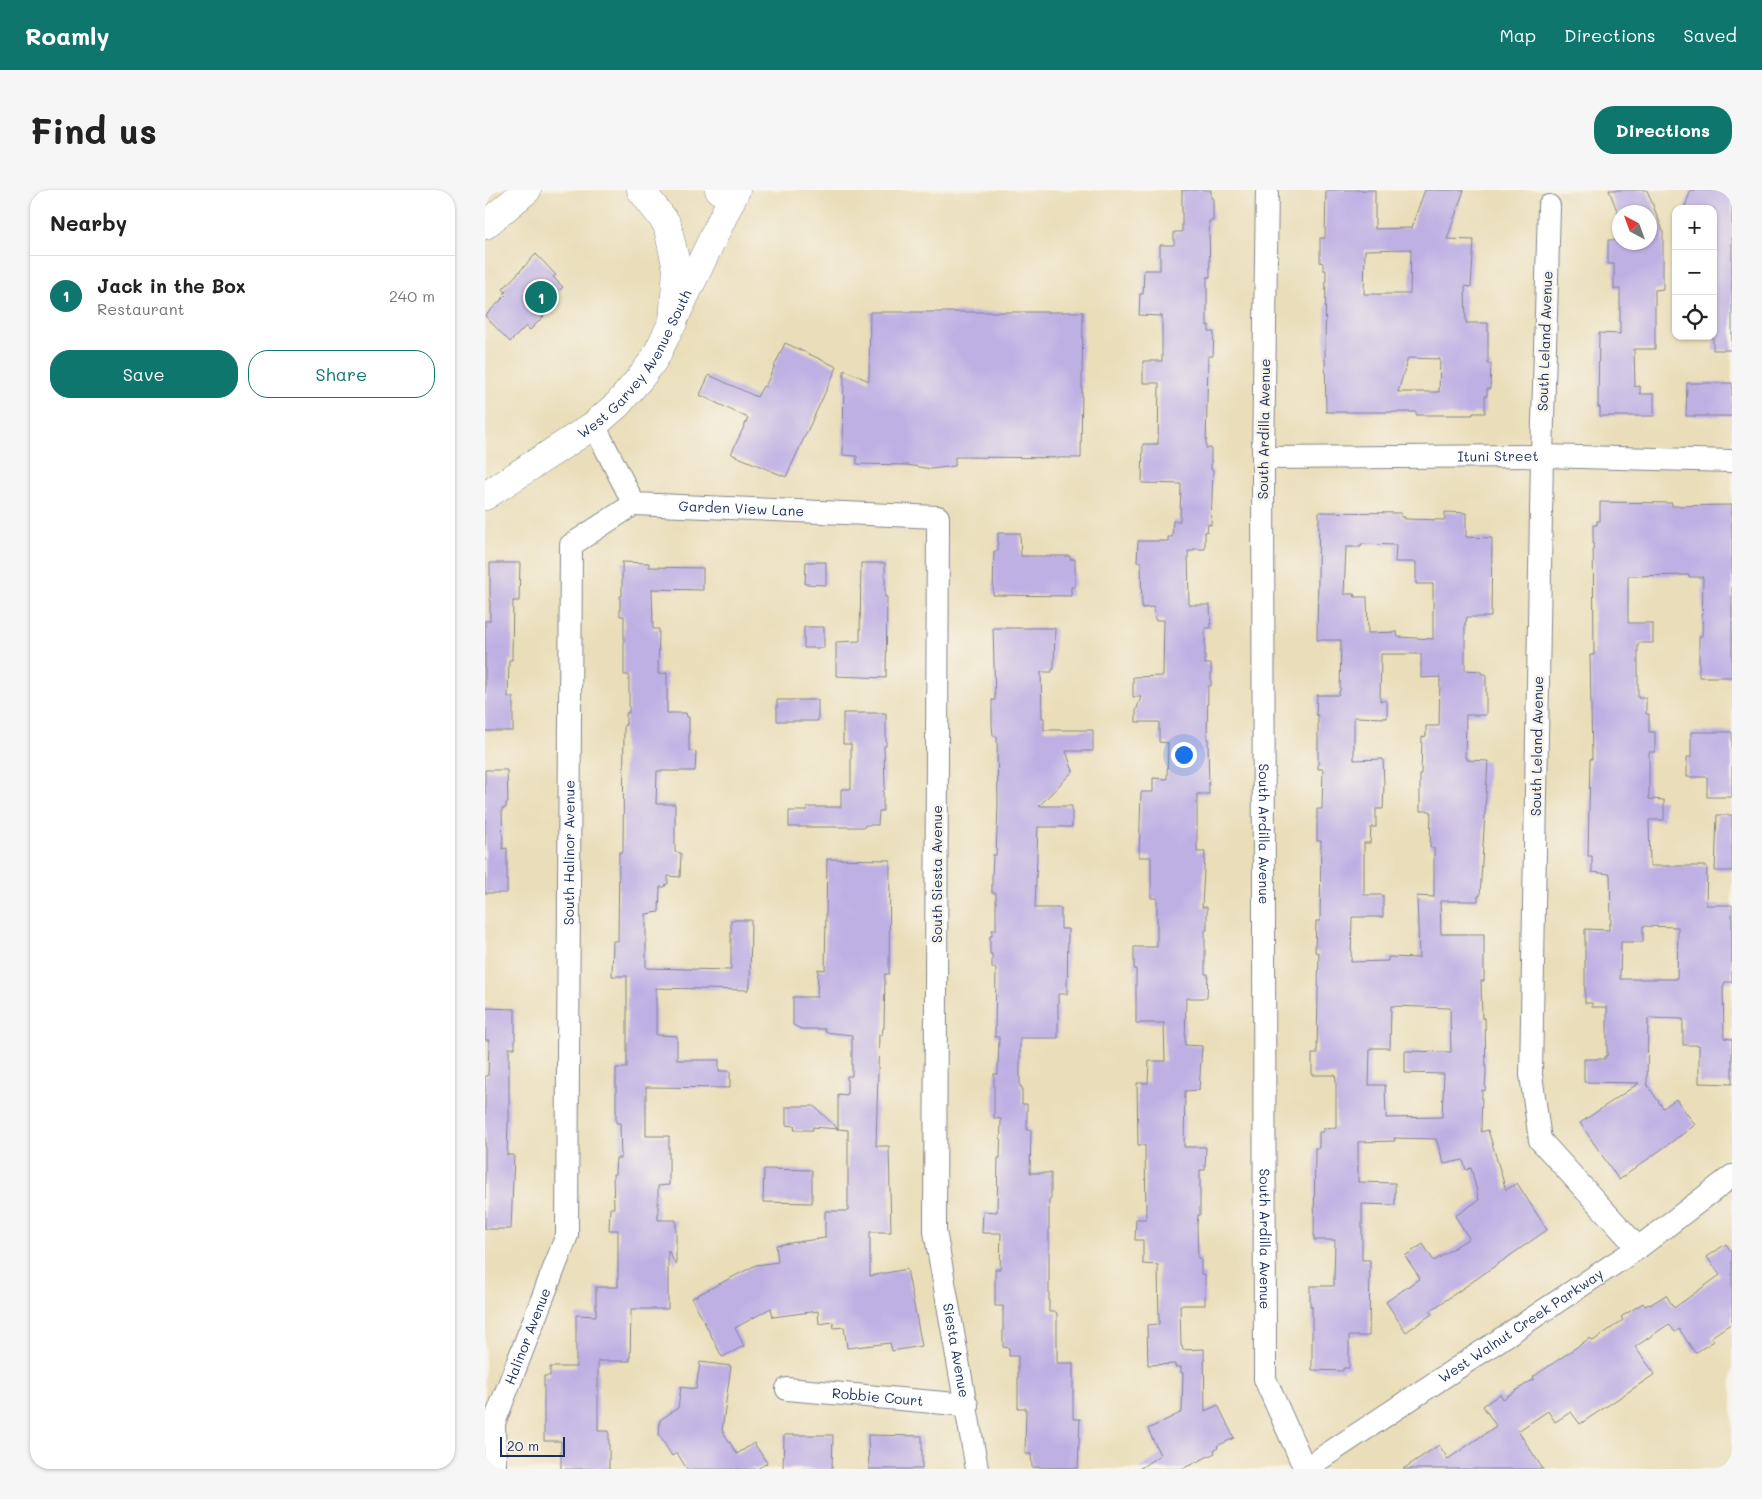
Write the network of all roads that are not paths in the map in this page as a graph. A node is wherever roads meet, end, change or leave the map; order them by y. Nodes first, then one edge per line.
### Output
1 (527, 190) edge
2 (641, 190) edge
3 (1267, 190) edge
4 (730, 192) edge
5 (1549, 206) dead end
6 (485, 226) edge
7 (673, 323) junction
8 (594, 426) junction
9 (1542, 456) junction
10 (1263, 458) junction
11 (1732, 461) edge
12 (485, 496) edge
13 (634, 504) junction
14 (938, 517) joint
15 (1732, 1176) edge
16 (935, 1231) joint
17 (567, 1235) joint
18 (1638, 1248) junction
19 (787, 1389) dead end
20 (967, 1405) junction
21 (495, 1469) edge
22 (977, 1469) edge
23 (1305, 1469) edge

1 - 6 main road
2 - 7 main road
3 - 10 street, South Ardilla Avenue
4 - 7 main road, West Garvey Avenue South
5 - 9 street, South Leland Avenue
7 - 8 main road, West Garvey Avenue South
8 - 12 main road, West Garvey Avenue South
8 - 13 street
9 - 10 street, Ituni Street
9 - 11 street, Ituni Street
9 - 18 street, South Leland Avenue
10 - 23 street, South Ardilla Avenue
13 - 14 street, Garden View Lane
13 - 17 street, South Halinor Avenue
14 - 16 street, South Siesta Avenue
15 - 18 street, West Walnut Creek Parkway
16 - 20 street, Siesta Avenue
17 - 21 street, Halinor Avenue
18 - 23 street, West Walnut Creek Parkway
19 - 20 street, Robbie Court
20 - 22 street, Siesta Avenue

